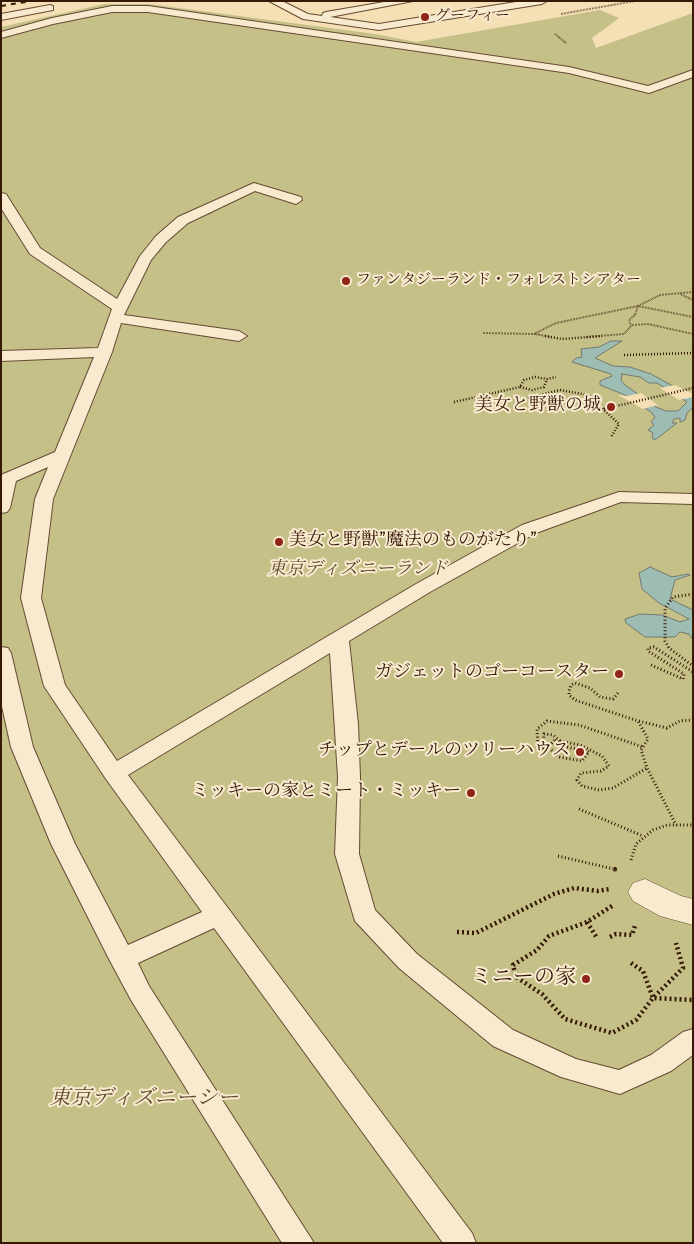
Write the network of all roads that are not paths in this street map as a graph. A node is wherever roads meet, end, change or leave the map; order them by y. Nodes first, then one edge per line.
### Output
1 (274, 1) edge
2 (408, 1) edge
3 (542, 1) edge
4 (59, 6) dead end
5 (1, 17) edge
6 (309, 17) junction
7 (3, 40) edge
8 (693, 73) edge
9 (687, 82) edge
10 (1, 197) edge
11 (296, 200) dead end
12 (117, 313) junction
13 (239, 336) dead end
14 (104, 352) junction
15 (1, 356) edge
16 (62, 455) junction
17 (693, 499) edge
18 (1, 508) edge
19 (339, 640) junction
20 (1, 653) edge
21 (114, 773) junction
22 (218, 916) junction
23 (122, 959) junction
24 (693, 1040) edge
25 (299, 1243) edge
26 (461, 1243) edge

1 - 6 lane
2 - 6 lane
3 - 6 lane
4 - 5 lane
7 - 9 lane
8 - 9 lane
10 - 12 lane
11 - 12 lane
12 - 13 lane
12 - 14 lane
14 - 15 lane
14 - 16 lane
16 - 18 lane
16 - 21 lane
17 - 19 lane
19 - 21 lane
19 - 24 lane
20 - 23 lane
21 - 22 lane
22 - 23 lane
22 - 26 lane
23 - 25 lane

